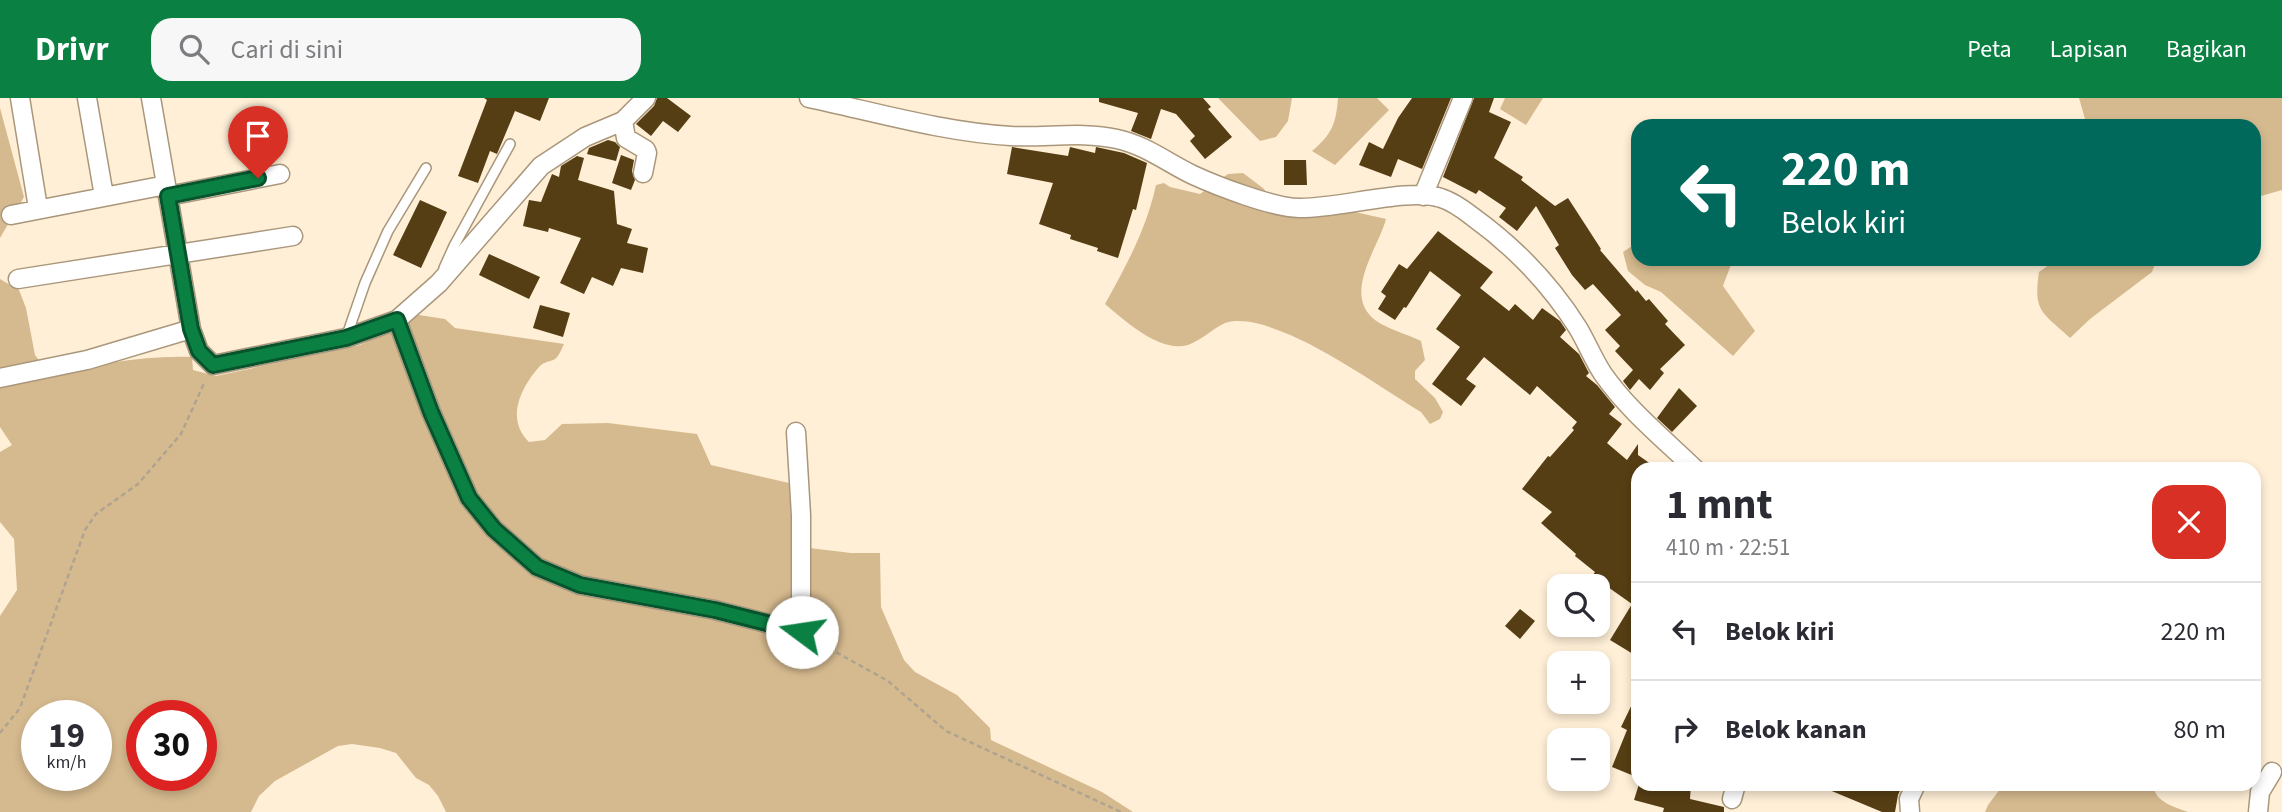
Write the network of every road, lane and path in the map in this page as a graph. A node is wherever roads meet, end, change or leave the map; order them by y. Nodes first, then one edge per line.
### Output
1 (20, 98) edge
2 (87, 98) edge
3 (151, 98) edge
4 (646, 98) edge
5 (808, 98) edge
6 (1463, 98) edge
7 (623, 121) junction
8 (510, 144) dead end
9 (426, 168) dead end
10 (643, 173) dead end
11 (280, 174) dead end
12 (167, 191) junction
13 (1423, 196) junction
14 (104, 197) junction
15 (38, 208) junction
16 (11, 215) dead end
17 (293, 236) dead end
18 (178, 255) junction
19 (18, 279) dead end
20 (439, 283) junction
21 (397, 320) junction
22 (191, 329) junction
23 (346, 338) junction
24 (213, 365) junction
25 (0, 378) edge
26 (796, 432) dead end
27 (1688, 462) edge
28 (802, 632) junction
29 (0, 733) edge
30 (2277, 774) edge
31 (1913, 791) edge
32 (2261, 791) edge
33 (2261, 791) edge
34 (1121, 812) edge
35 (1910, 812) edge
36 (2258, 812) edge

1 - 15 street
2 - 14 street
3 - 12 street
4 - 7 street
5 - 13 street
6 - 13 street
7 - 10 street
7 - 20 street
8 - 20 lane
9 - 23 lane
11 - 12 street
12 - 14 street
12 - 18 street
13 - 27 street
14 - 15 street
15 - 16 street
17 - 18 street
18 - 19 street
18 - 22 street
20 - 21 street
21 - 23 street
21 - 28 street
22 - 24 street
22 - 25 street
23 - 24 street
24 - 29 path
26 - 28 street
28 - 34 path
30 - 32 street
31 - 35 street
33 - 36 street

